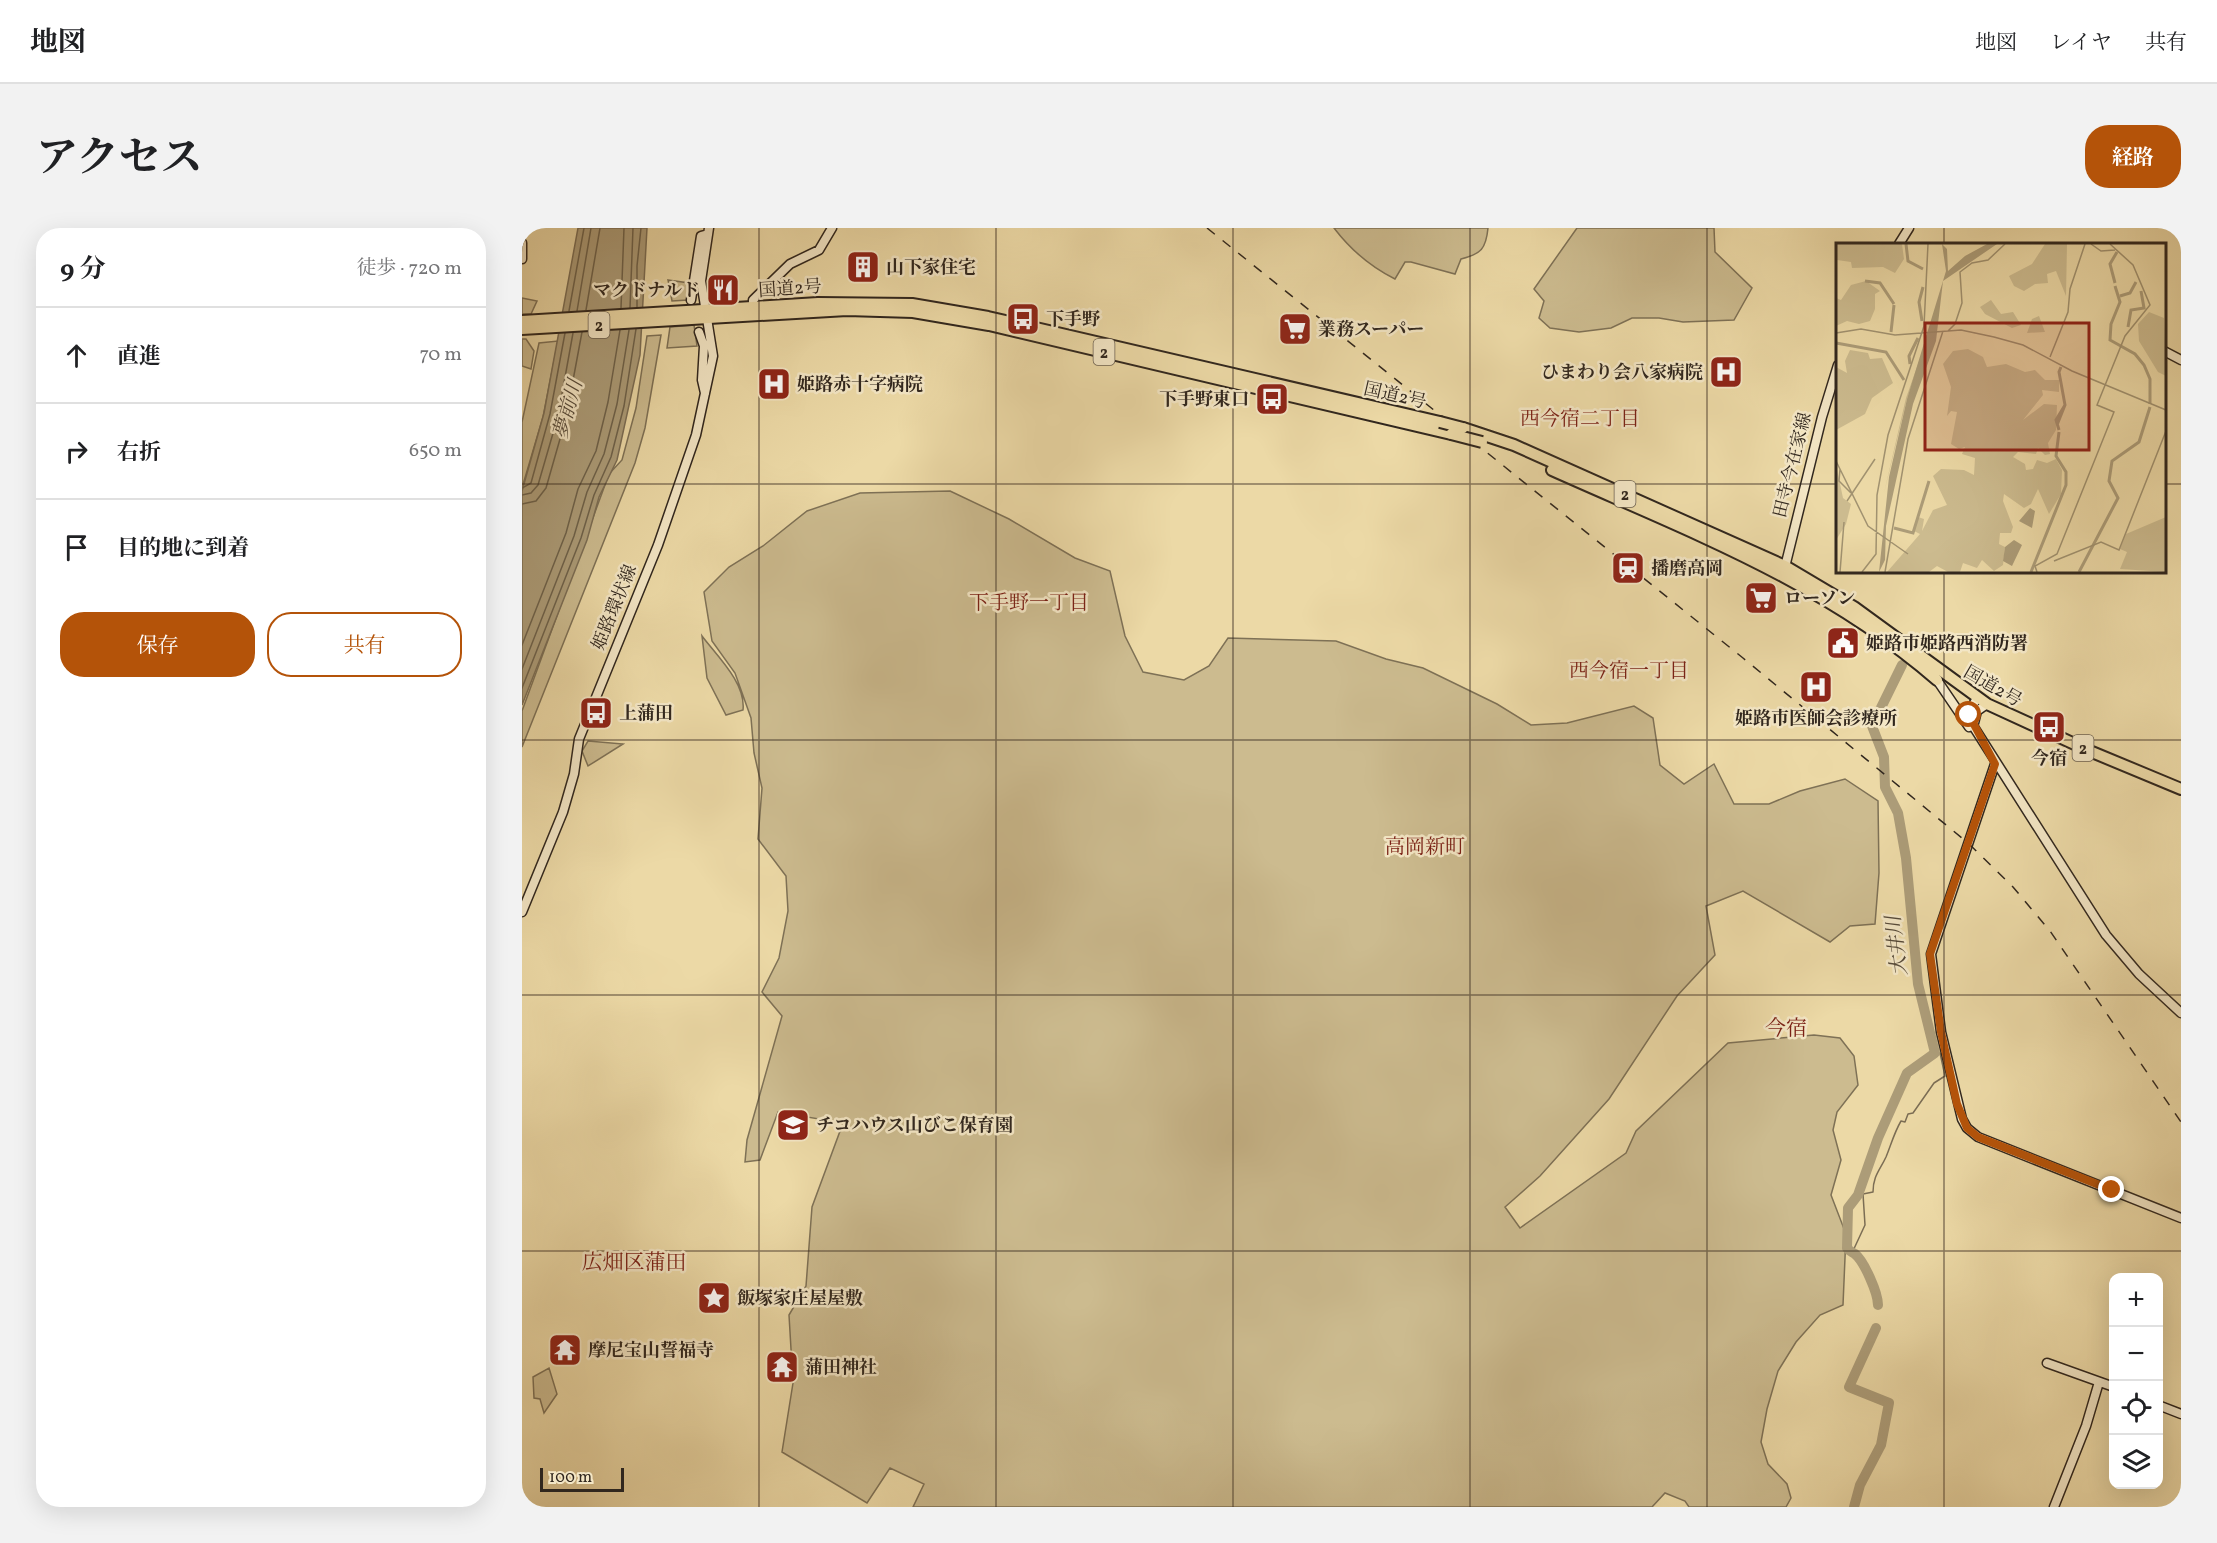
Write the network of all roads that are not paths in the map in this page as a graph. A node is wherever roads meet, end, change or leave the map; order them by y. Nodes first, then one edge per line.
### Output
1 (831, 228) edge
2 (1909, 228) edge
3 (708, 231) edge
4 (522, 243) edge
5 (1900, 243) edge
6 (522, 259) edge
7 (691, 300) dead end
8 (753, 307) junction
9 (707, 314) junction
10 (522, 321) edge
11 (537, 324) junction
12 (522, 329) edge
13 (699, 332) dead end
14 (2166, 352) edge
15 (2181, 360) edge
16 (1836, 371) edge
17 (705, 393) junction
18 (1784, 570) junction
19 (1937, 680) joint
20 (1982, 701) junction
21 (1995, 764) junction
22 (2181, 789) edge
23 (522, 912) edge
24 (2181, 1013) edge
25 (2181, 1218) edge
26 (2048, 1363) dead end
27 (2099, 1382) junction
28 (2109, 1385) edge
29 (2163, 1407) edge
30 (2181, 1414) edge
31 (2054, 1507) edge

1 - 8 street
2 - 5 street
3 - 7 street
3 - 9 street, 姫路環状線
4 - 6 street
8 - 9 highway, 国道2号 / 2
8 - 18 highway, 国道2号 / 2, bridge
9 - 11 highway, 国道2号 / 2
9 - 17 street, 姫路環状線
9 - 18 highway, 国道2号 / 2, bridge
10 - 11 highway, 国道2号 / 2
11 - 12 highway, 国道2号 / 2
13 - 17 street
14 - 15 street
16 - 18 street, 田寺今在家線
17 - 23 street, 姫路環状線
18 - 19 highway, 国道2号 / 2
18 - 20 highway, 国道2号 / 2
19 - 21 street
20 - 21 street
20 - 22 highway, 国道2号 / 2
21 - 24 street
21 - 25 street
26 - 27 street
27 - 28 street
27 - 31 street
29 - 30 street

